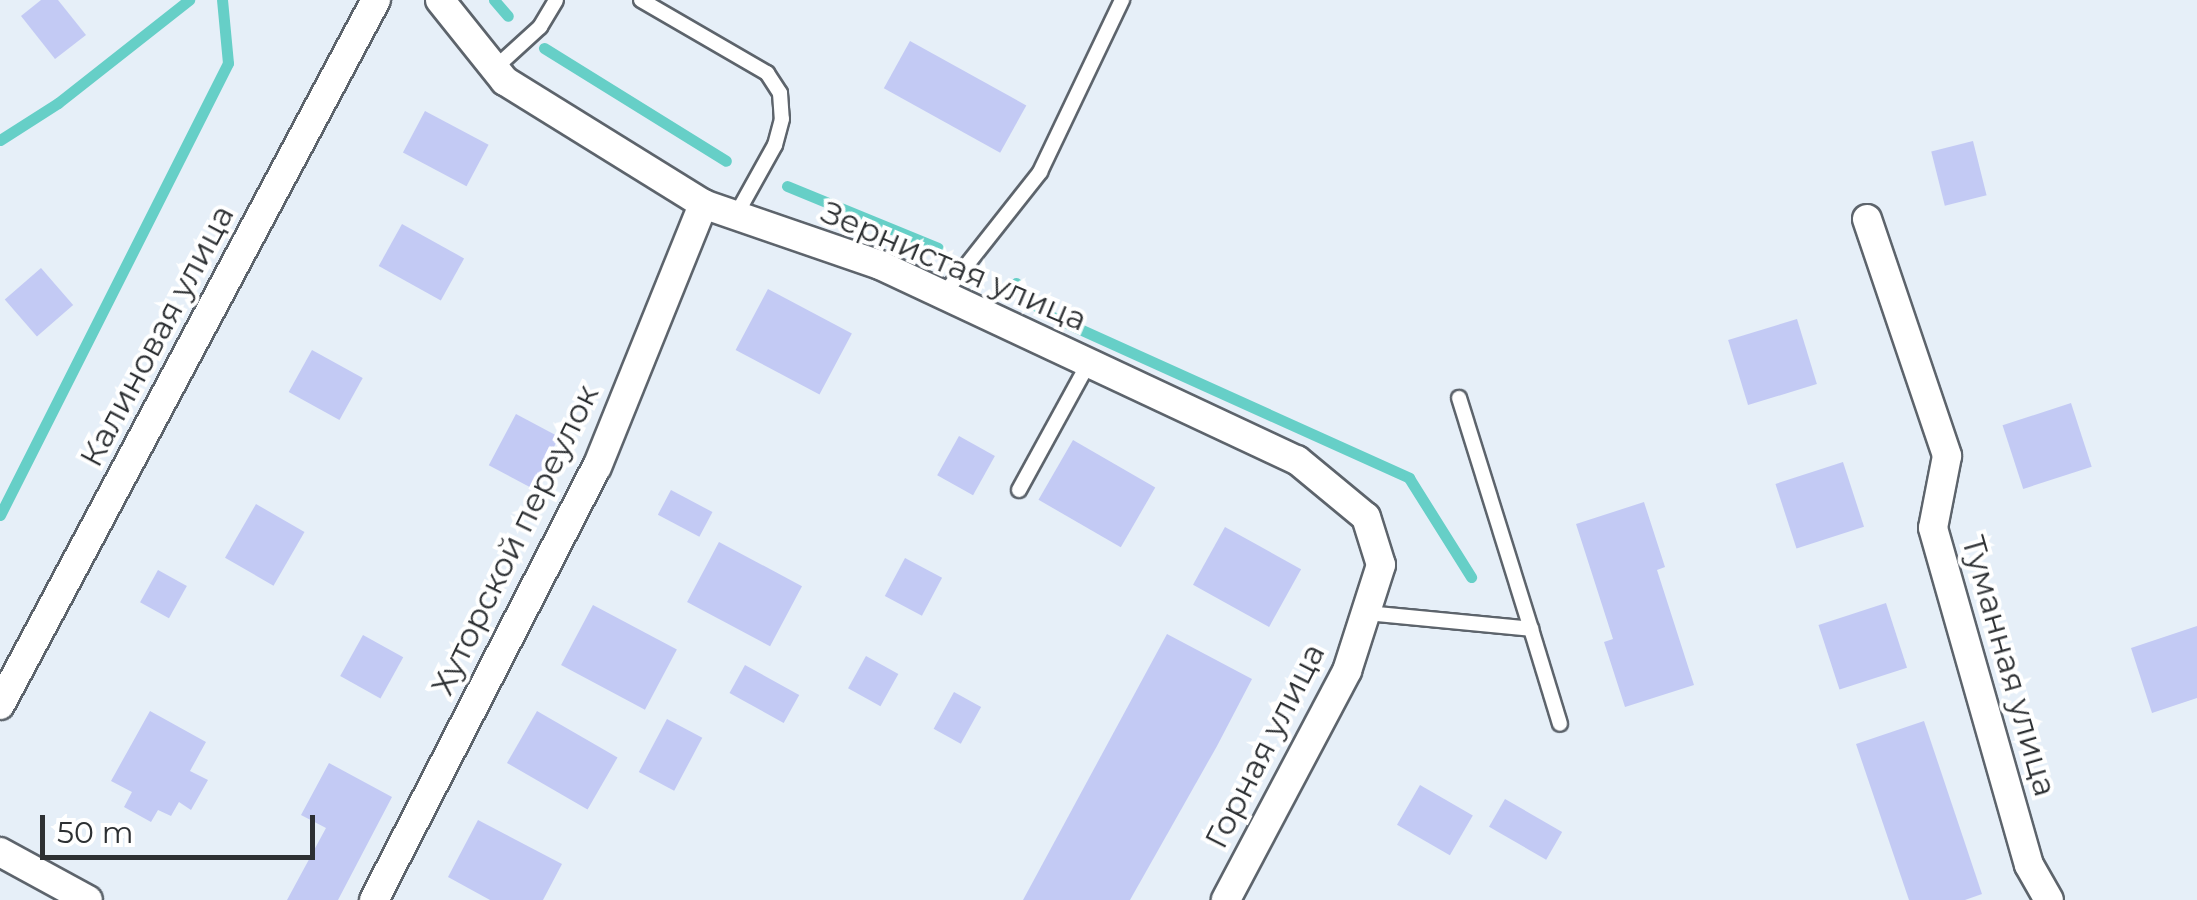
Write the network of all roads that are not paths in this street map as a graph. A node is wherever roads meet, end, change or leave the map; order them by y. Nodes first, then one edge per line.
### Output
1 (376, 0) edge
2 (440, 0) edge
3 (556, 0) edge
4 (641, 0) edge
5 (1122, 0) edge
6 (495, 68) junction
7 (703, 204) junction
8 (736, 215) junction
9 (1867, 219) dead end
10 (944, 294) junction
11 (1089, 362) junction
12 (1459, 398) dead end
13 (1018, 490) dead end
14 (1381, 564) joint
15 (1366, 613) junction
16 (1531, 630) junction
17 (0, 705) edge
18 (1560, 724) dead end
19 (0, 852) edge
20 (88, 900) edge
21 (374, 900) edge
22 (1226, 900) edge
23 (2049, 900) edge

1 - 17 street, Калиновая улица
2 - 6 street, Зернистая улица
3 - 6 lane
4 - 8 lane
5 - 10 lane
6 - 7 street, Зернистая улица
7 - 8 street, Зернистая улица
7 - 21 street, Хуторской переулок
8 - 10 street, Зернистая улица
9 - 23 street, Туманная улица
10 - 11 street, Зернистая улица
11 - 13 lane
11 - 14 street, Зернистая улица
12 - 16 lane
14 - 15 street, Горная улица
15 - 16 lane
15 - 22 street, Горная улица
16 - 18 lane
19 - 20 street

